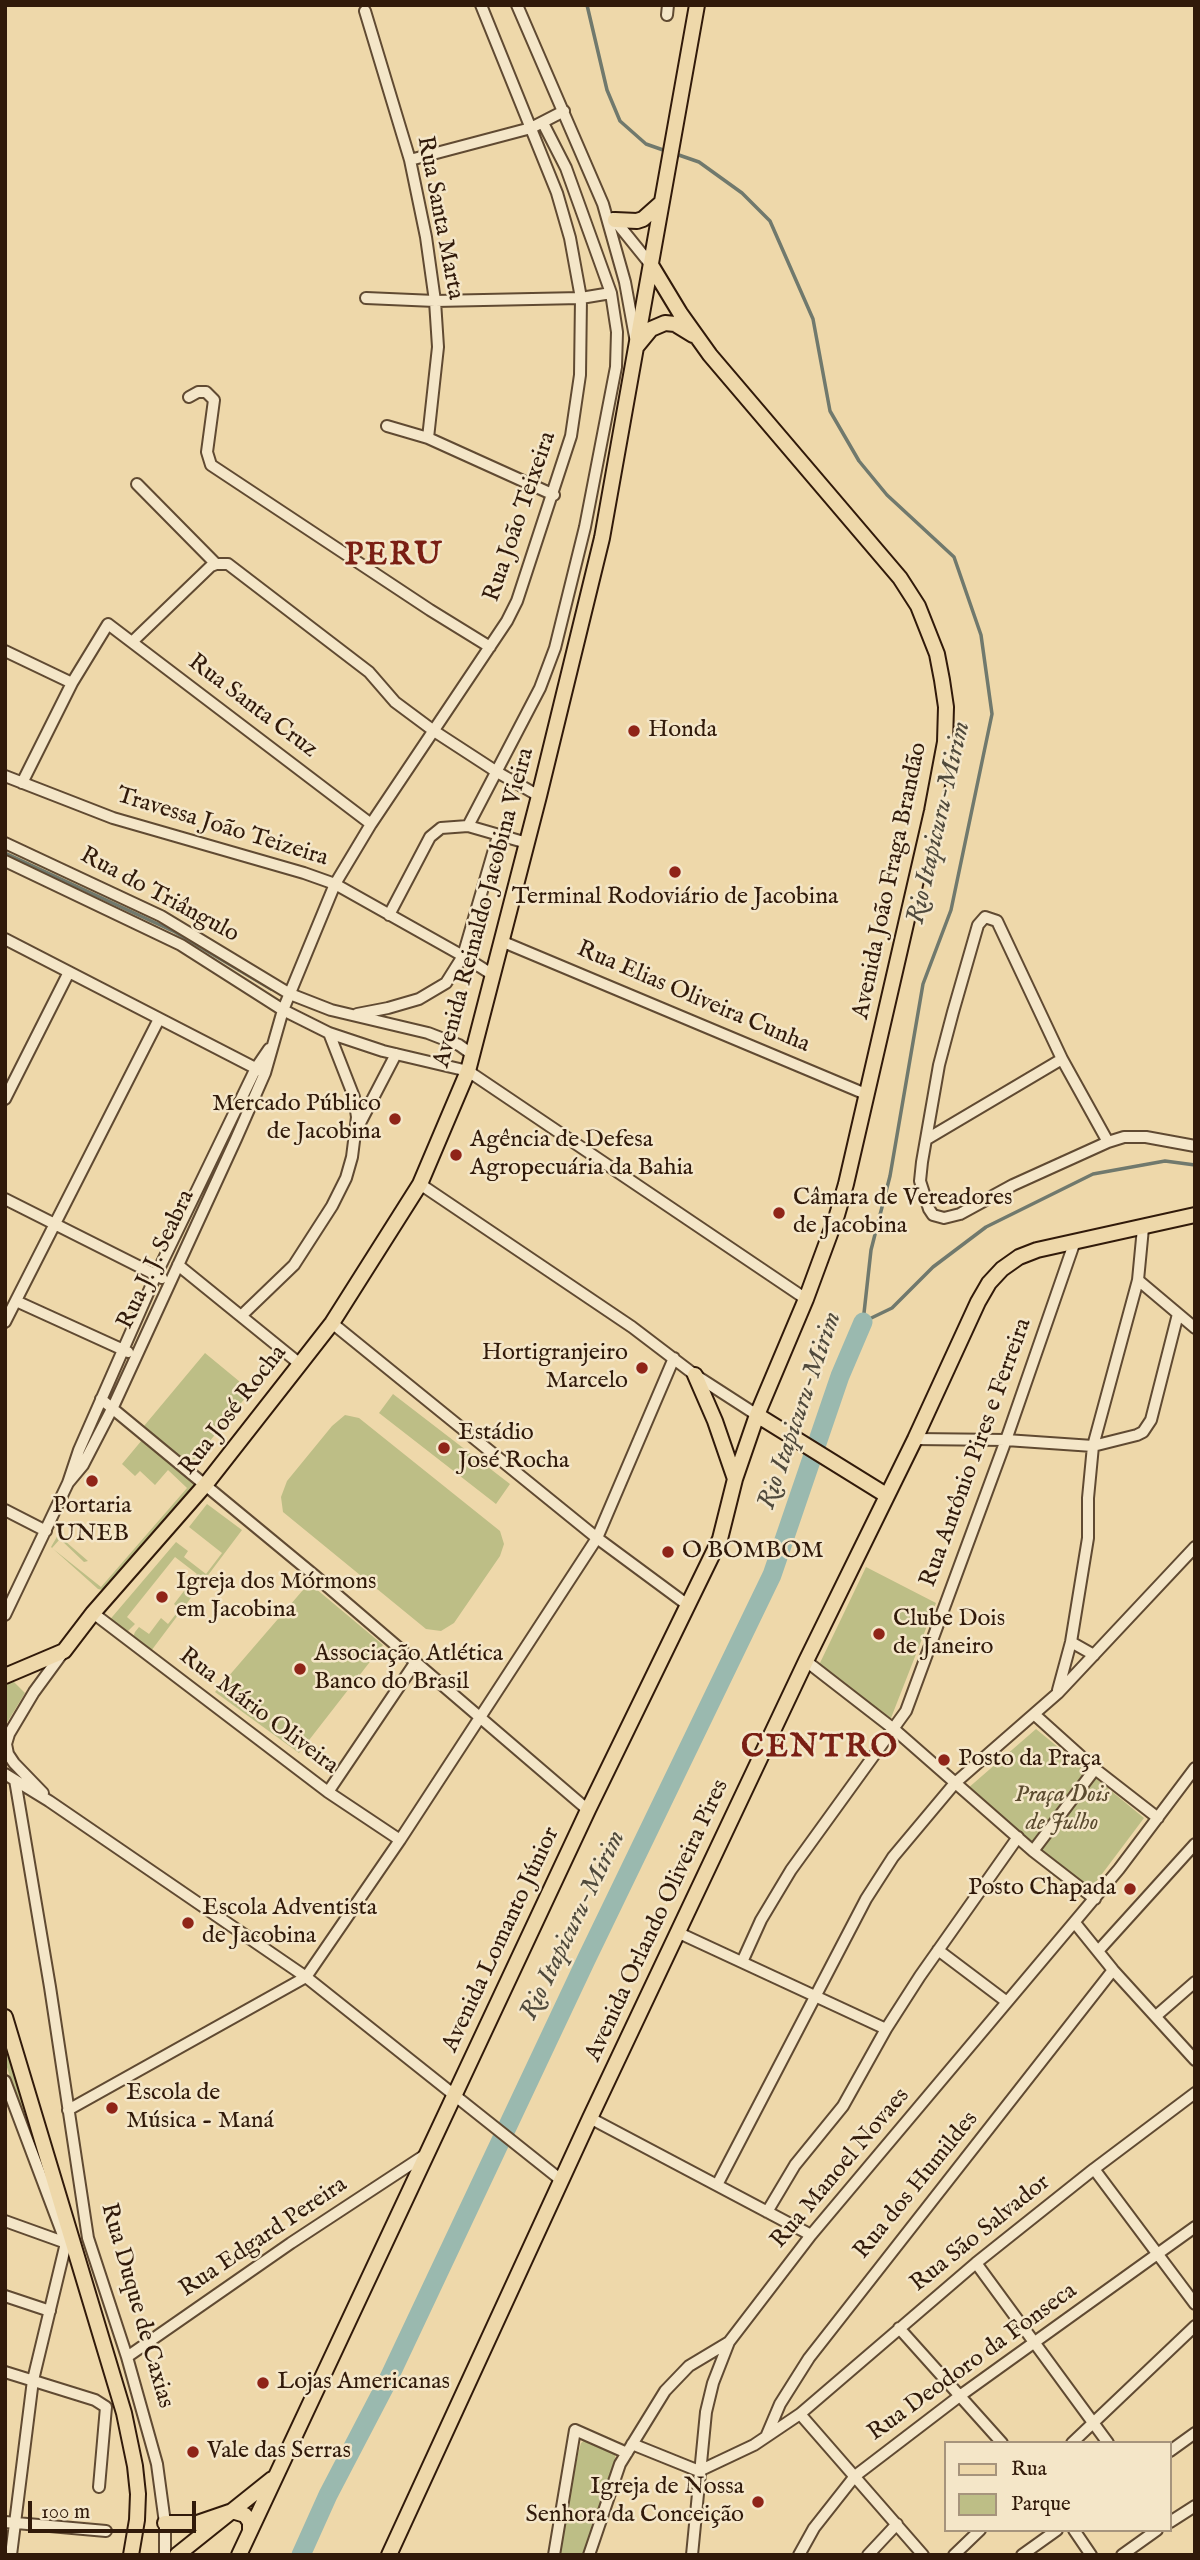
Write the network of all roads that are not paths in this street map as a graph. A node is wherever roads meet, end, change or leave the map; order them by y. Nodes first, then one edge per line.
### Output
1 (481, 5) edge
2 (516, 5) edge
3 (697, 5) edge
4 (365, 11) dead end
5 (564, 111) junction
6 (543, 123) junction
7 (531, 128) junction
8 (410, 160) junction
9 (661, 203) junction
10 (603, 204) junction
11 (615, 220) junction
12 (651, 265) junction
13 (611, 292) junction
14 (366, 298) dead end
15 (581, 298) junction
16 (435, 301) junction
17 (697, 337) junction
18 (636, 346) junction
19 (616, 366) junction
20 (633, 368) junction
21 (189, 397) dead end
22 (387, 426) dead end
23 (429, 438) junction
24 (137, 484) dead end
25 (554, 495) junction
26 (584, 527) junction
27 (603, 531) junction
28 (216, 564) junction
29 (132, 642) junction
30 (490, 647) junction
31 (5, 651) edge
32 (550, 662) junction
33 (570, 669) junction
34 (72, 683) junction
35 (434, 731) junction
36 (497, 772) junction
37 (5, 776) edge
38 (22, 783) junction
39 (539, 796) junction
40 (371, 824) junction
41 (468, 826) junction
42 (498, 836) junction
43 (5, 842) edge
44 (527, 844) junction
45 (5, 861) edge
46 (335, 884) junction
47 (389, 915) junction
48 (5, 939) edge
49 (501, 942) junction
50 (463, 956) junction
51 (69, 972) junction
52 (493, 975) junction
53 (290, 994) junction
54 (283, 1010) junction
55 (350, 1015) junction
56 (159, 1019) junction
57 (329, 1033) junction
58 (396, 1054) junction
59 (473, 1055) junction
60 (1062, 1059) junction
61 (261, 1070) junction
62 (468, 1071) junction
63 (868, 1095) junction
64 (5, 1099) edge
65 (225, 1133) junction
66 (356, 1133) junction
67 (236, 1139) junction
68 (928, 1139) junction
69 (1108, 1142) junction
70 (1195, 1146) edge
71 (420, 1184) junction
72 (5, 1199) edge
73 (1195, 1215) edge
74 (54, 1224) junction
75 (1143, 1228) junction
76 (1075, 1241) junction
77 (178, 1265) junction
78 (156, 1275) junction
79 (1138, 1280) junction
80 (169, 1282) junction
81 (806, 1299) junction
82 (16, 1301) junction
83 (1178, 1314) junction
84 (242, 1316) junction
85 (5, 1322) edge
86 (332, 1323) junction
87 (1195, 1328) edge
88 (122, 1350) junction
89 (136, 1356) junction
90 (674, 1358) junction
91 (300, 1364) junction
92 (695, 1375) junction
93 (101, 1399) junction
94 (113, 1406) junction
95 (757, 1415) junction
96 (915, 1439) junction
97 (1006, 1440) junction
98 (1093, 1446) junction
99 (736, 1479) junction
100 (68, 1483) junction
101 (206, 1484) junction
102 (886, 1495) junction
103 (5, 1510) edge
104 (46, 1531) junction
105 (597, 1538) junction
106 (1195, 1547) edge
107 (689, 1606) junction
108 (93, 1613) junction
109 (5, 1615) edge
110 (1071, 1642) junction
111 (64, 1651) junction
112 (1094, 1655) junction
113 (806, 1661) junction
114 (415, 1663) junction
115 (6, 1675) edge
116 (1058, 1692) junction
117 (1035, 1715) junction
118 (480, 1719) junction
119 (895, 1730) junction
120 (1195, 1768) edge
121 (1095, 1769) junction
122 (10, 1777) edge
123 (956, 1783) junction
124 (328, 1792) junction
125 (49, 1801) junction
126 (588, 1810) junction
127 (1158, 1818) junction
128 (1018, 1838) junction
129 (400, 1840) junction
130 (1195, 1844) edge
131 (1033, 1851) junction
132 (1095, 1899) junction
133 (1075, 1923) junction
134 (679, 1933) junction
135 (938, 1950) junction
136 (1099, 1950) junction
137 (742, 1962) junction
138 (1114, 1970) junction
139 (306, 1977) junction
140 (1195, 1982) edge
141 (815, 1998) junction
142 (1007, 2002) junction
143 (1156, 2016) junction
144 (5, 2017) edge
145 (886, 2029) junction
146 (1195, 2060) edge
147 (5, 2081) edge
148 (1195, 2093) edge
149 (461, 2099) junction
150 (68, 2110) junction
151 (590, 2118) junction
152 (425, 2155) junction
153 (1094, 2169) junction
154 (561, 2180) junction
155 (717, 2185) junction
156 (767, 2211) junction
157 (5, 2221) edge
158 (1195, 2227) edge
159 (811, 2235) junction
160 (88, 2238) junction
161 (69, 2244) junction
162 (1157, 2255) junction
163 (976, 2263) junction
164 (5, 2296) edge
165 (1195, 2304) edge
166 (50, 2311) junction
167 (1195, 2326) edge
168 (899, 2328) junction
169 (729, 2342) junction
170 (1035, 2343) junction
171 (127, 2357) junction
172 (5, 2372) edge
173 (33, 2379) junction
174 (961, 2395) junction
175 (800, 2414) junction
176 (1093, 2422) junction
177 (1195, 2432) edge
178 (766, 2437) junction
179 (1000, 2441) edge
180 (1074, 2441) edge
181 (1107, 2441) edge
182 (629, 2449) junction
183 (1172, 2449) edge
184 (699, 2471) junction
185 (855, 2476) junction
186 (274, 2478) junction
187 (99, 2487) dead end
188 (1195, 2506) edge
189 (232, 2511) junction
190 (1172, 2521) edge
191 (9, 2522) edge
192 (165, 2522) junction
193 (897, 2524) junction
194 (250, 2530) junction
195 (106, 2531) dead end
196 (979, 2532) edge
197 (1054, 2532) edge
198 (1075, 2532) edge
199 (1154, 2532) edge
200 (592, 2554) edge
201 (11, 2555) edge
202 (131, 2555) edge
203 (165, 2555) edge
204 (177, 2555) edge
205 (239, 2555) edge
206 (390, 2555) edge
207 (554, 2555) edge
208 (691, 2555) edge
209 (799, 2555) edge
210 (867, 2555) edge
211 (923, 2555) edge
212 (954, 2555) edge
213 (1022, 2555) edge
214 (1091, 2555) edge
215 (1122, 2555) edge

1 - 7 street, Rua João Teixeira
2 - 5 street
3 - 9 main road, Avenida Reinaldo Jacobina Vieira
4 - 8 street, Rua Santa Marta
5 - 6 street
5 - 10 street
6 - 7 street
6 - 13 street
7 - 8 street
7 - 15 street, Rua João Teixeira
8 - 16 street, Rua Santa Marta
9 - 11 main road
9 - 12 main road, Avenida Reinaldo Jacobina Vieira
10 - 11 street
10 - 18 street
11 - 12 street
12 - 17 main road, Avenida João Fraga Brandão
12 - 18 main road, Avenida Reinaldo Jacobina Vieira
13 - 15 street
13 - 19 street
14 - 16 street
15 - 16 street
15 - 25 street, Rua João Teixeira
16 - 23 street, Rua Santa Marta
17 - 18 main road
17 - 63 main road, Avenida João Fraga Brandão
18 - 20 main road, Avenida Reinaldo Jacobina Vieira
19 - 20 street
19 - 26 street
20 - 27 main road, Avenida Reinaldo Jacobina Vieira
21 - 30 street
22 - 23 street
23 - 25 street
24 - 28 street
25 - 30 street, Rua João Teixeira
26 - 27 street
26 - 32 street
27 - 33 main road, Avenida Reinaldo Jacobina Vieira
28 - 29 street
28 - 35 street
29 - 34 street, Rua Santa Cruz
29 - 40 street, Rua Santa Cruz
30 - 35 street, Rua João Teixeira
31 - 34 street
32 - 33 street
32 - 36 street
33 - 39 main road, Avenida Reinaldo Jacobina Vieira
34 - 38 street
35 - 36 street
35 - 40 street, Rua João Teixeira
36 - 39 street
36 - 41 street
37 - 38 street, Travessa João Teizeira
38 - 46 street, Travessa João Teizeira
39 - 44 main road, Avenida Reinaldo Jacobina Vieira
40 - 46 street, Rua João Teixeira
41 - 42 street
41 - 47 street
42 - 44 street
42 - 50 street
43 - 53 street, Rua do Triângulo
44 - 49 main road, Avenida Reinaldo Jacobina Vieira
45 - 54 street, Rua do Triângulo
46 - 47 street, Travessa João Teizeira
46 - 53 street, Rua João Teixeira
47 - 50 street, Travessa João Teizeira
48 - 51 street
49 - 52 main road, Avenida Reinaldo Jacobina Vieira
49 - 63 street, Rua Elias Oliveira Cunha
50 - 52 street, Travessa João Teizeira
50 - 55 street
51 - 56 street
51 - 64 street
52 - 59 main road, Avenida Reinaldo Jacobina Vieira
53 - 54 street, Rua J. J. Seabra
53 - 55 street, Rua do Triângulo
54 - 57 street, Rua do Triângulo
54 - 61 street, Rua J. J. Seabra
55 - 59 street, Rua do Triângulo
56 - 61 street
56 - 74 street
57 - 58 street, Rua do Triângulo
57 - 66 street
58 - 62 street, Rua do Triângulo
58 - 66 street
59 - 62 main road, Avenida Reinaldo Jacobina Vieira
60 - 68 street
60 - 68 street
60 - 69 street
61 - 65 street, Rua J. J. Seabra
61 - 67 street, Rua J. J. Seabra
62 - 71 main road, Avenida Reinaldo Jacobina Vieira
62 - 81 street
63 - 81 main road, Avenida João Fraga Brandão
65 - 67 street
65 - 78 street, Rua J. J. Seabra
66 - 84 street
67 - 77 street, Rua J. J. Seabra
68 - 69 street
69 - 70 street
71 - 86 main road, Rua José Rocha
71 - 90 street
72 - 74 street
73 - 75 main road, Avenida Orlando Oliveira Pires
74 - 78 street
74 - 82 street
75 - 76 main road, Avenida Orlando Oliveira Pires
75 - 79 street
76 - 96 main road, Avenida Orlando Oliveira Pires
76 - 97 street, Rua Antônio Pires e Ferreira
77 - 80 street, Rua J. J. Seabra
77 - 84 street
78 - 80 street
78 - 88 street, Rua J. J. Seabra
79 - 83 street
79 - 98 street
80 - 89 street, Rua J. J. Seabra
81 - 95 main road, Avenida João Fraga Brandão
82 - 85 street
82 - 88 street
83 - 87 street
83 - 98 street
84 - 91 street
86 - 91 main road, Rua José Rocha
86 - 105 street
88 - 89 street
88 - 93 street, Rua J. J. Seabra
89 - 94 street, Rua J. J. Seabra
90 - 92 street
90 - 105 street
91 - 101 main road, Rua José Rocha
92 - 95 street
92 - 99 main road
93 - 94 street
93 - 100 street, Rua J. J. Seabra
94 - 100 street, Rua J. J. Seabra
94 - 101 street
95 - 99 main road, Avenida Lomanto Júnior
95 - 102 main road
96 - 97 street
96 - 102 main road, Avenida Orlando Oliveira Pires
97 - 98 street
97 - 119 street, Rua Antônio Pires e Ferreira
98 - 110 street
99 - 107 main road, Avenida Lomanto Júnior
100 - 104 street, Rua J. J. Seabra
101 - 108 main road, Rua José Rocha
101 - 114 street
102 - 113 main road, Avenida Orlando Oliveira Pires
103 - 104 street
104 - 109 street, Rua J. J. Seabra
105 - 107 street
105 - 118 street
106 - 112 street
107 - 126 main road, Avenida Lomanto Júnior
108 - 111 main road, Rua José Rocha
108 - 124 street, Rua Mário Oliveira
110 - 112 street
110 - 116 street
111 - 115 main road
111 - 125 street
112 - 116 street
113 - 119 street
113 - 134 main road, Avenida Orlando Oliveira Pires
114 - 118 street
114 - 124 street
116 - 117 street
117 - 121 street
117 - 123 street
118 - 126 street
118 - 129 street
119 - 123 street
119 - 137 street, Rua Antônio Pires e Ferreira
120 - 127 street
121 - 127 street
121 - 131 street
122 - 125 street
122 - 150 street, Rua Duque de Caxias
123 - 128 street
123 - 141 street
124 - 129 street, Rua Mário Oliveira
125 - 139 street
126 - 149 main road, Avenida Lomanto Júnior
127 - 132 street
128 - 131 street
128 - 135 street
129 - 139 street
130 - 136 street
131 - 132 street
132 - 133 street
133 - 136 street
133 - 142 street, Rua Manoel Novaes
134 - 137 street
134 - 151 main road, Avenida Orlando Oliveira Pires
135 - 142 street
135 - 145 street
136 - 138 street
137 - 141 street
138 - 143 street
138 - 178 street, Rua dos Humildes
139 - 149 street
139 - 150 street
140 - 143 street
141 - 145 street
141 - 155 street
142 - 159 street, Rua Manoel Novaes
143 - 146 street
144 - 161 main road, Rua Duque de Caxias
145 - 156 street
147 - 161 street, Rua Duque de Caxias
148 - 153 street, Rua São Salvador
149 - 152 main road, Avenida Lomanto Júnior
149 - 154 street
150 - 160 street, Rua Duque de Caxias
151 - 154 main road, Avenida Orlando Oliveira Pires
151 - 155 street
152 - 171 street, Rua Edgard Pereira
152 - 186 main road, Avenida Lomanto Júnior
153 - 162 street
153 - 163 street, Rua São Salvador
154 - 206 main road, Avenida Orlando Oliveira Pires
155 - 156 street
156 - 159 street
157 - 161 street
158 - 162 street, Rua Deodoro da Fonseca
159 - 169 street, Rua Manoel Novaes
160 - 161 street
160 - 171 street, Rua Duque de Caxias
161 - 166 street
161 - 202 main road, Rua Duque de Caxias
162 - 165 street
162 - 170 street, Rua Deodoro da Fonseca
163 - 168 street, Rua São Salvador
163 - 170 street
164 - 166 street
166 - 173 street
167 - 176 street
168 - 174 street
168 - 175 street, Rua São Salvador
169 - 182 street
169 - 184 street, Rua Manoel Novaes
170 - 174 street, Rua Deodoro da Fonseca
170 - 176 street
171 - 192 street, Rua Duque de Caxias
172 - 173 street
173 - 187 street
173 - 191 street
174 - 179 street
174 - 185 street, Rua Deodoro da Fonseca
175 - 178 street, Rua São Salvador
175 - 185 street
176 - 180 street
176 - 181 street
177 - 183 street
178 - 184 street, Rua São Salvador
182 - 184 street
182 - 200 street
182 - 207 street
184 - 208 street, Rua Manoel Novaes
185 - 193 street
185 - 209 street, Rua Deodoro da Fonseca
186 - 189 main road
186 - 194 main road, Avenida Lomanto Júnior
188 - 190 street
189 - 192 main road
189 - 194 main road
189 - 204 main road
191 - 195 street
191 - 201 street
192 - 203 street, Rua Duque de Caxias
193 - 210 street
193 - 211 street
194 - 205 main road, Avenida Lomanto Júnior
196 - 212 street
197 - 213 street
198 - 214 street
199 - 215 street

